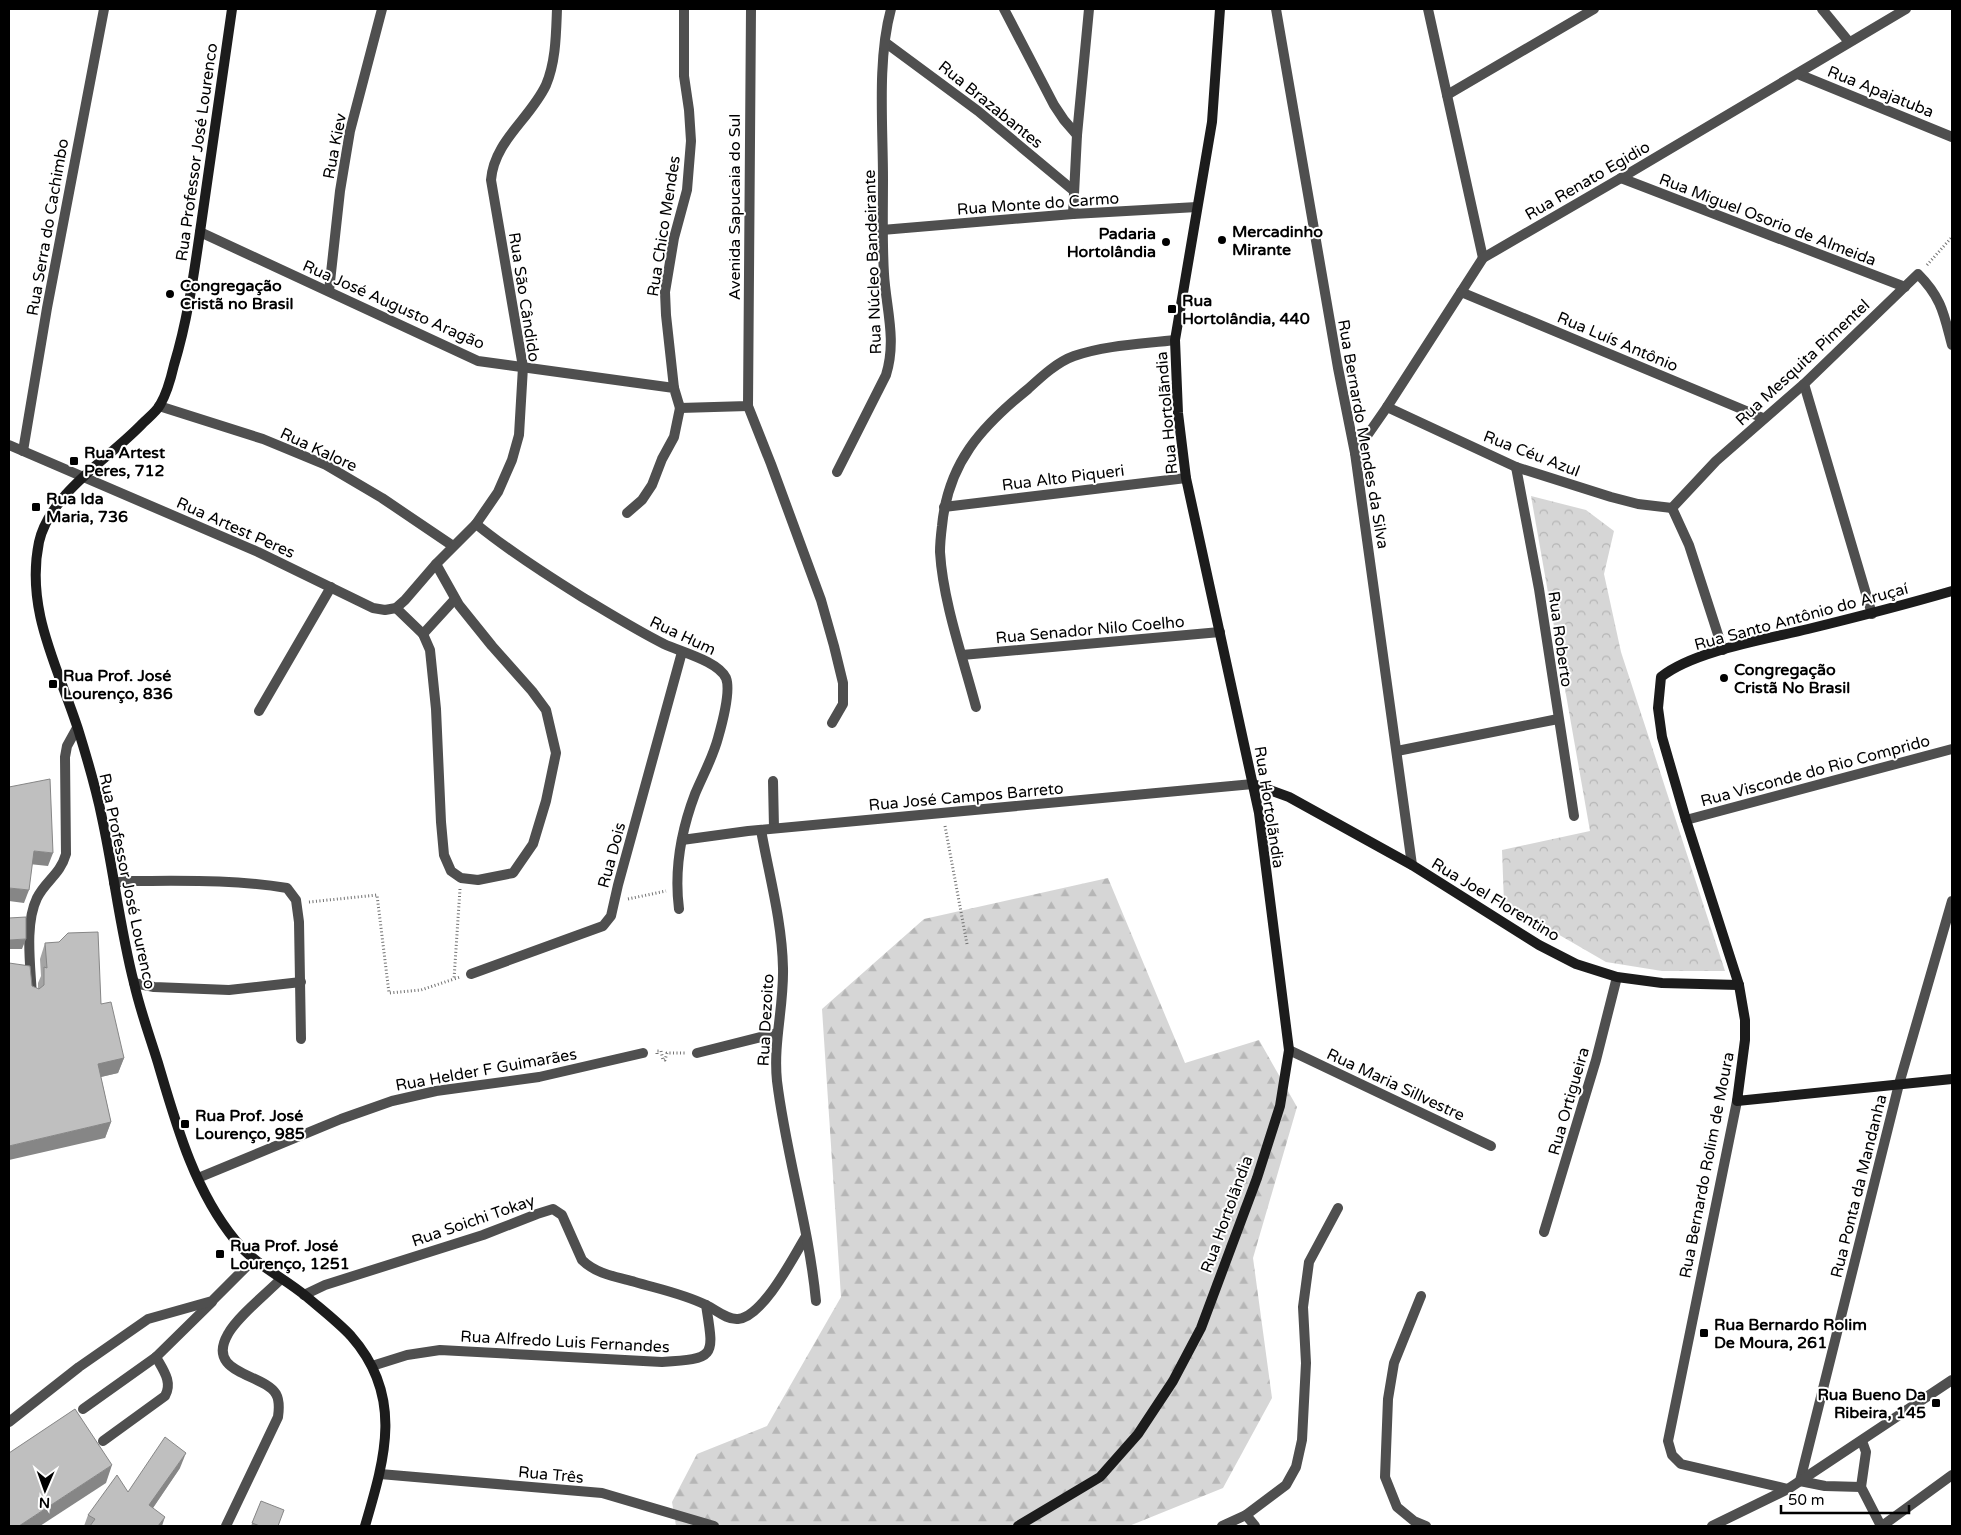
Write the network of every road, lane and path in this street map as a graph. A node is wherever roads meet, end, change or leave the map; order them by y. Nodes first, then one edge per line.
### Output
1 (104, 9) edge
2 (232, 9) edge
3 (382, 9) edge
4 (557, 9) edge
5 (684, 9) edge
6 (751, 9) edge
7 (891, 9) edge
8 (1004, 9) edge
9 (1090, 9) edge
10 (1220, 9) edge
11 (1276, 9) edge
12 (1428, 9) edge
13 (1594, 9) edge
14 (1822, 9) edge
15 (1906, 9) edge
16 (1849, 42) junction
17 (886, 43) junction
18 (1798, 74) junction
19 (1447, 94) junction
20 (1077, 135) junction
21 (1952, 137) edge
22 (1621, 178) junction
23 (1074, 190) junction
24 (1197, 207) junction
25 (1073, 214) junction
26 (882, 230) junction
27 (200, 232) junction
28 (1952, 237) edge
29 (1483, 258) junction
30 (1918, 274) junction
31 (1905, 287) junction
32 (329, 292) junction
33 (1461, 292) junction
34 (1175, 340) junction
35 (1952, 345) edge
36 (523, 367) junction
37 (1804, 384) junction
38 (674, 388) junction
39 (159, 406) junction
40 (748, 406) junction
41 (1387, 407) junction
42 (680, 408) junction
43 (1763, 418) junction
44 (9, 445) edge
45 (23, 451) junction
46 (1355, 453) junction
47 (1516, 467) junction
48 (838, 472) dead end
49 (84, 477) junction
50 (1186, 478) junction
51 (944, 507) junction
52 (1672, 508) junction
53 (628, 513) dead end
54 (476, 524) junction
55 (452, 546) junction
56 (436, 564) junction
57 (331, 587) junction
58 (1952, 592) edge
59 (455, 599) junction
60 (396, 608) junction
61 (1872, 614) junction
62 (1220, 632) junction
63 (424, 634) junction
64 (1723, 650) junction
65 (682, 652) junction
66 (962, 655) junction
67 (1661, 677) joint
68 (976, 707) dead end
69 (259, 711) dead end
70 (1558, 718) junction
71 (832, 723) dead end
72 (77, 728) junction
73 (1952, 749) edge
74 (1397, 751) junction
75 (773, 781) dead end
76 (1253, 784) junction
77 (943, 813) junction
78 (1574, 816) dead end
79 (1686, 820) junction
80 (774, 828) junction
81 (761, 830) junction
82 (682, 840) junction
83 (1412, 865) junction
84 (461, 878) junction
85 (114, 883) junction
86 (676, 889) junction
87 (1952, 901) edge
88 (615, 902) junction
89 (297, 904) junction
90 (679, 909) dead end
91 (967, 944) dead end
92 (470, 974) joint
93 (1617, 977) junction
94 (454, 979) junction
95 (301, 982) junction
96 (134, 983) junction
97 (1739, 985) junction
98 (32, 998) edge
99 (777, 1033) junction
100 (301, 1039) dead end
101 (1289, 1050) junction
102 (643, 1053) joint
103 (697, 1053) joint
104 (1952, 1078) edge
105 (1899, 1084) junction
106 (1737, 1101) junction
107 (1491, 1146) dead end
108 (198, 1178) junction
109 (1338, 1208) dead end
110 (1544, 1232) dead end
111 (806, 1236) junction
112 (253, 1260) junction
113 (282, 1279) junction
114 (304, 1294) junction
115 (1421, 1296) dead end
116 (212, 1301) junction
117 (816, 1301) dead end
118 (706, 1305) junction
119 (156, 1357) junction
120 (372, 1366) junction
121 (1952, 1380) edge
122 (83, 1409) dead end
123 (9, 1422) edge
124 (103, 1441) dead end
125 (1862, 1441) junction
126 (380, 1474) junction
127 (1952, 1475) edge
128 (1800, 1481) junction
129 (1861, 1487) junction
130 (1788, 1489) junction
131 (1246, 1515) junction
132 (226, 1526) edge
133 (364, 1526) edge
134 (714, 1526) edge
135 (1018, 1526) edge
136 (1222, 1526) edge
137 (1255, 1526) edge
138 (1426, 1526) edge
139 (1712, 1526) edge
140 (1881, 1526) edge

1 - 45 street, Rua Serra do Cachimbo
2 - 27 street, Rua Professor José Lourenco
3 - 32 street, Rua Kiev
4 - 36 street, Rua São Cândido
5 - 38 street, Rua Chico Mendes
6 - 40 street, Avenida Sapucaia do Sul
7 - 17 street, Rua Núcleo Bandeirante
8 - 20 street
9 - 20 street
10 - 24 street, Rua Hortolãndia
11 - 46 street, Rua Bernardo Mendes da Silva
12 - 19 street
13 - 19 street
14 - 16 street, Rua Apajatuba
15 - 16 street, Rua Renato Egidio
16 - 18 street, Rua Renato Egidio
17 - 23 street, Rua Brazabantes
17 - 26 street, Rua Núcleo Bandeirante
18 - 21 street, Rua Apajatuba
18 - 22 street, Rua Renato Egidio
19 - 29 street
20 - 23 street
22 - 29 street, Rua Renato Egidio
22 - 31 street, Rua Miguel Osorio de Almeida
23 - 25 street
24 - 25 street, Rua Monte do Carmo
24 - 34 street, Rua Hortolãndia
25 - 26 street, Rua Monte do Carmo
26 - 48 street, Rua Núcleo Bandeirante
27 - 32 street, Rua José Augusto Aragão
27 - 39 street, Rua Professor José Lourenco
28 - 30 path
29 - 33 street, Rua Renato Egidio
30 - 31 street, Rua Mesquita Pimentel
30 - 35 street
31 - 37 street, Rua Mesquita Pimentel
32 - 36 street, Rua José Augusto Aragão
33 - 41 street, Rua Renato Egidio
33 - 43 street, Rua Luís Antônio
34 - 50 street, Rua Hortolãndia
34 - 51 street
36 - 38 street, Rua José Augusto Aragão
36 - 54 street, Rua São Cândido
37 - 43 street, Rua Mesquita Pimentel
37 - 61 street
38 - 42 street
39 - 49 street, Rua Professor José Lourenco
39 - 55 street, Rua Kalore
40 - 42 street
40 - 71 street
41 - 46 street, Rua Renato Egidio
41 - 47 street, Rua Céu Azul
42 - 53 street
43 - 52 street, Rua Mesquita Pimentel
44 - 45 street, Rua Artest Peres
45 - 49 street, Rua Artest Peres
46 - 74 street, Rua Bernardo Mendes da Silva
47 - 52 street, Rua Céu Azul
47 - 70 street, Rua Roberto
49 - 57 street, Rua Artest Peres
49 - 72 street, Rua Professor José Lourenco
50 - 51 street, Rua Alto Piqueri
50 - 62 street, Rua Hortolãndia
51 - 66 street
52 - 64 street
54 - 55 street, Rua São Cândido
54 - 65 street, Rua Hum
55 - 56 street, Rua São Cândido
56 - 59 street
56 - 60 street
57 - 60 street, Rua Artest Peres
57 - 69 street
58 - 61 street, Rua Santo Antônio do Aruçaí
59 - 63 street
59 - 84 street
60 - 63 street
61 - 64 street, Rua Santo Antônio do Aruçaí
62 - 66 street, Rua Senador Nilo Coelho
62 - 76 street, Rua Hortolãndia
63 - 84 street
64 - 67 street, Rua Santo Antônio do Aruçaí
65 - 82 street, Rua Hum
65 - 88 street, Rua Dois
66 - 68 street
67 - 79 street, Rua Bernardo Rolim de Moura
70 - 74 street
70 - 78 street, Rua Roberto
72 - 85 street, Rua Professor José Lourenco
72 - 98 street
73 - 79 street, Rua Visconde do Rio Comprido
74 - 83 street, Rua Bernardo Mendes da Silva
75 - 80 street
76 - 77 street, Rua José Campos Barreto
76 - 83 street, Rua Joel Florentino
76 - 101 street, Rua Hortolãndia
77 - 80 street, Rua José Campos Barreto
77 - 91 path
79 - 97 street, Rua Bernardo Rolim de Moura
80 - 81 street, Rua José Campos Barreto
81 - 82 street, Rua José Campos Barreto
81 - 99 street, Rua Dezoito
82 - 86 street, Rua Hum
83 - 93 street, Rua Joel Florentino
84 - 94 path
85 - 89 street
85 - 96 street, Rua Professor José Lourenco
86 - 88 path
86 - 90 street, Rua Hum
87 - 105 street, Rua Ponta da Mandanha
88 - 92 street, Rua Dois
89 - 94 path
89 - 95 street
92 - 94 path
93 - 97 street, Rua Joel Florentino
93 - 110 street, Rua Ortigueira
95 - 96 street
95 - 100 street
96 - 108 street, Rua Professor José Lourenco
97 - 106 street, Rua Bernardo Rolim de Moura
99 - 103 street
99 - 111 street, Rua Dezoito
101 - 107 street, Rua Maria Sillvestre
101 - 135 street, Rua Hortolãndia
102 - 103 path
102 - 108 street, Rua Helder F Guimarães
104 - 105 street
105 - 106 street
105 - 128 street, Rua Ponta da Mandanha
106 - 130 street, Rua Bernardo Rolim de Moura
108 - 112 street, Rua Professor José Lourenco
109 - 131 street
111 - 117 street, Rua Dezoito
111 - 118 street, Rua Soichi Tokay
112 - 113 street, Rua Professor José Lourenco
112 - 116 street
113 - 114 street, Rua Professor José Lourenco
113 - 132 street
114 - 118 street, Rua Soichi Tokay
114 - 120 street, Rua Professor José Lourenco
115 - 138 street
116 - 119 street
116 - 123 street
118 - 120 street, Rua Alfredo Luis Fernandes
119 - 122 street
119 - 124 street
120 - 126 street, Rua Professor José Lourenco
121 - 125 street
125 - 128 street
125 - 129 street
126 - 133 street, Rua Professor José Lourenco
126 - 134 street, Rua Três
127 - 140 street
128 - 129 street
128 - 130 street
129 - 140 street
130 - 139 street
131 - 136 street
131 - 137 street

